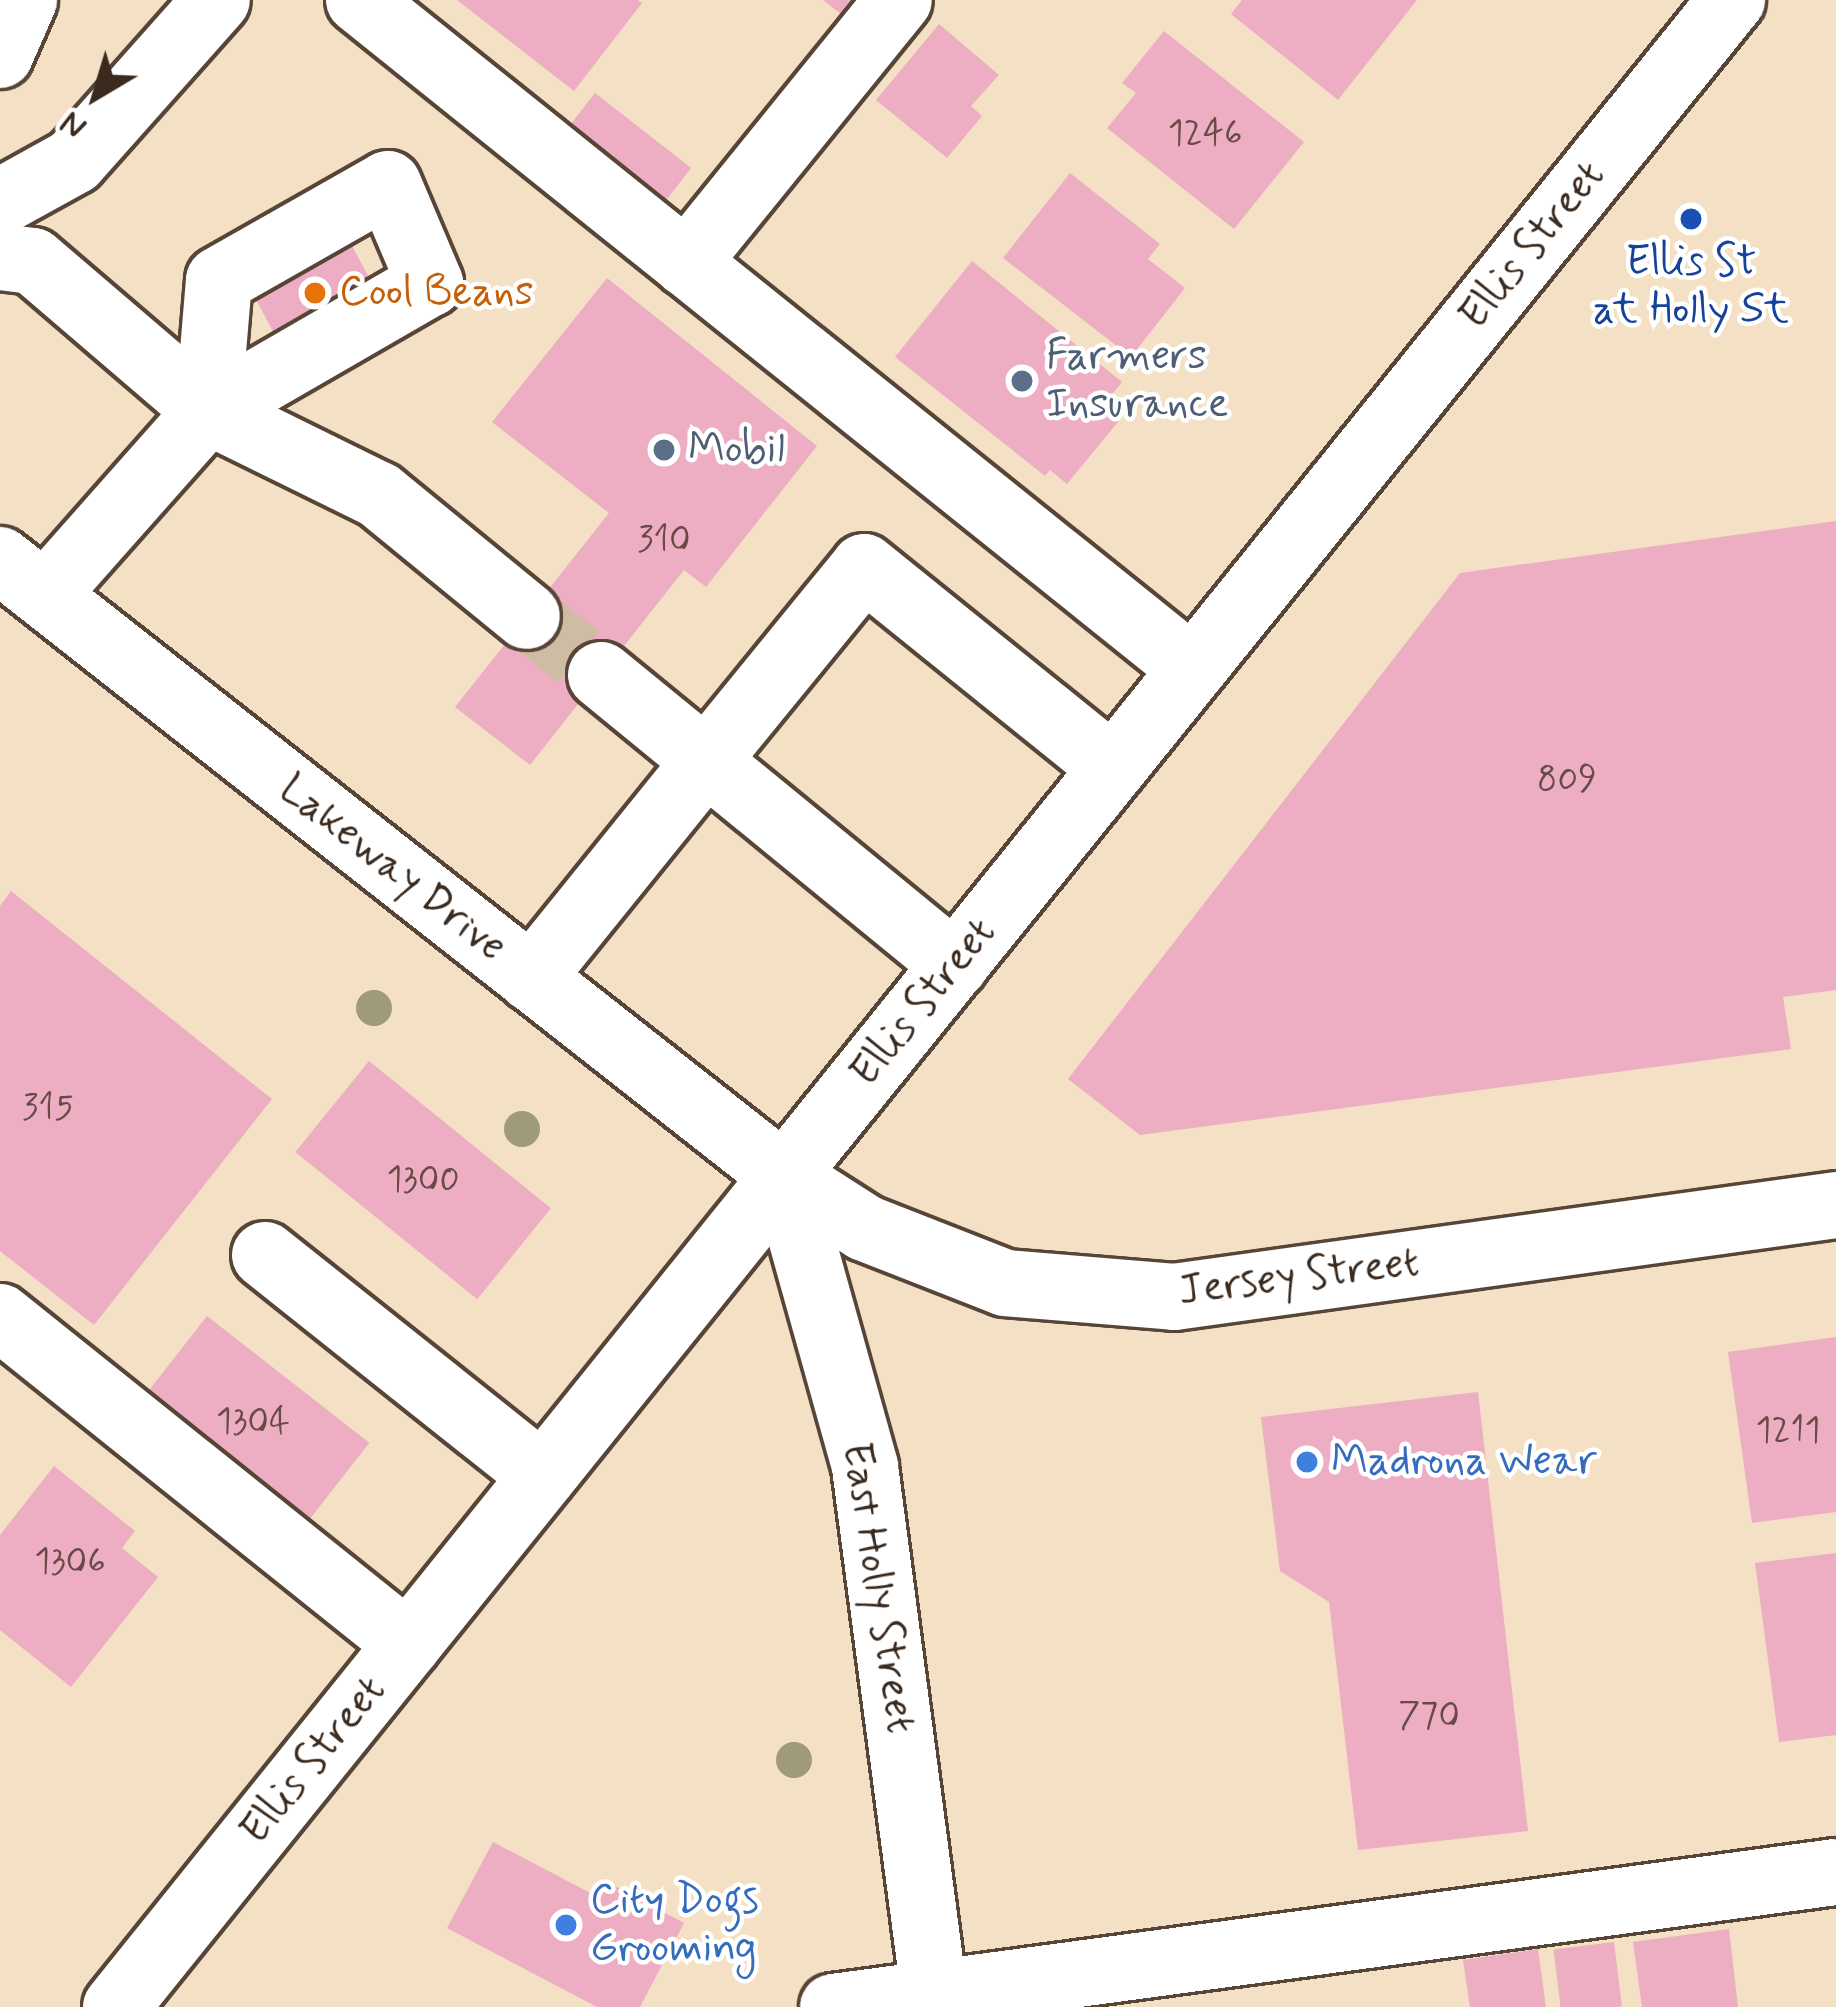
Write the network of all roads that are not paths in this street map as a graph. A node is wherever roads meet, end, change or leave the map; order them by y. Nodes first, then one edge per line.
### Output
1 (24, 0) edge
2 (217, 0) edge
3 (358, 0) edge
4 (898, 0) edge
5 (1732, 0) edge
6 (0, 55) edge
7 (0, 202) edge
8 (0, 257) edge
9 (686, 263) junction
10 (208, 411) junction
11 (22, 578) edge
12 (527, 616) tunnel mouth
13 (1193, 669) junction
14 (601, 675) tunnel mouth
15 (706, 761) junction
16 (1114, 768) junction
17 (955, 965) junction
18 (531, 978) junction
19 (784, 1177) junction
20 (1836, 1205) edge
21 (265, 1255) dead end
22 (0, 1317) edge
23 (543, 1476) junction
24 (408, 1644) junction
25 (1836, 1872) edge
26 (935, 2001) edge
27 (116, 2007) edge
28 (833, 2007) edge

1 - 6 main road
2 - 7 main road
3 - 9 main road
4 - 9 main road
5 - 13 main road, Ellis Street
8 - 10 main road
9 - 13 main road
10 - 11 main road
10 - 12 main road
11 - 18 main road, Lakeway Drive
13 - 16 main road, Ellis Street
14 - 15 main road
15 - 16 main road
15 - 17 main road
15 - 18 main road
16 - 17 main road, Ellis Street
17 - 19 main road, Ellis Street
18 - 19 main road, Lakeway Drive
19 - 20 main road, Jersey Street
19 - 23 main road, Ellis Street
19 - 26 main road, East Holly Street
21 - 23 main road
22 - 24 main road
23 - 24 main road, Ellis Street
24 - 27 main road, Ellis Street
25 - 26 main road
26 - 28 main road

